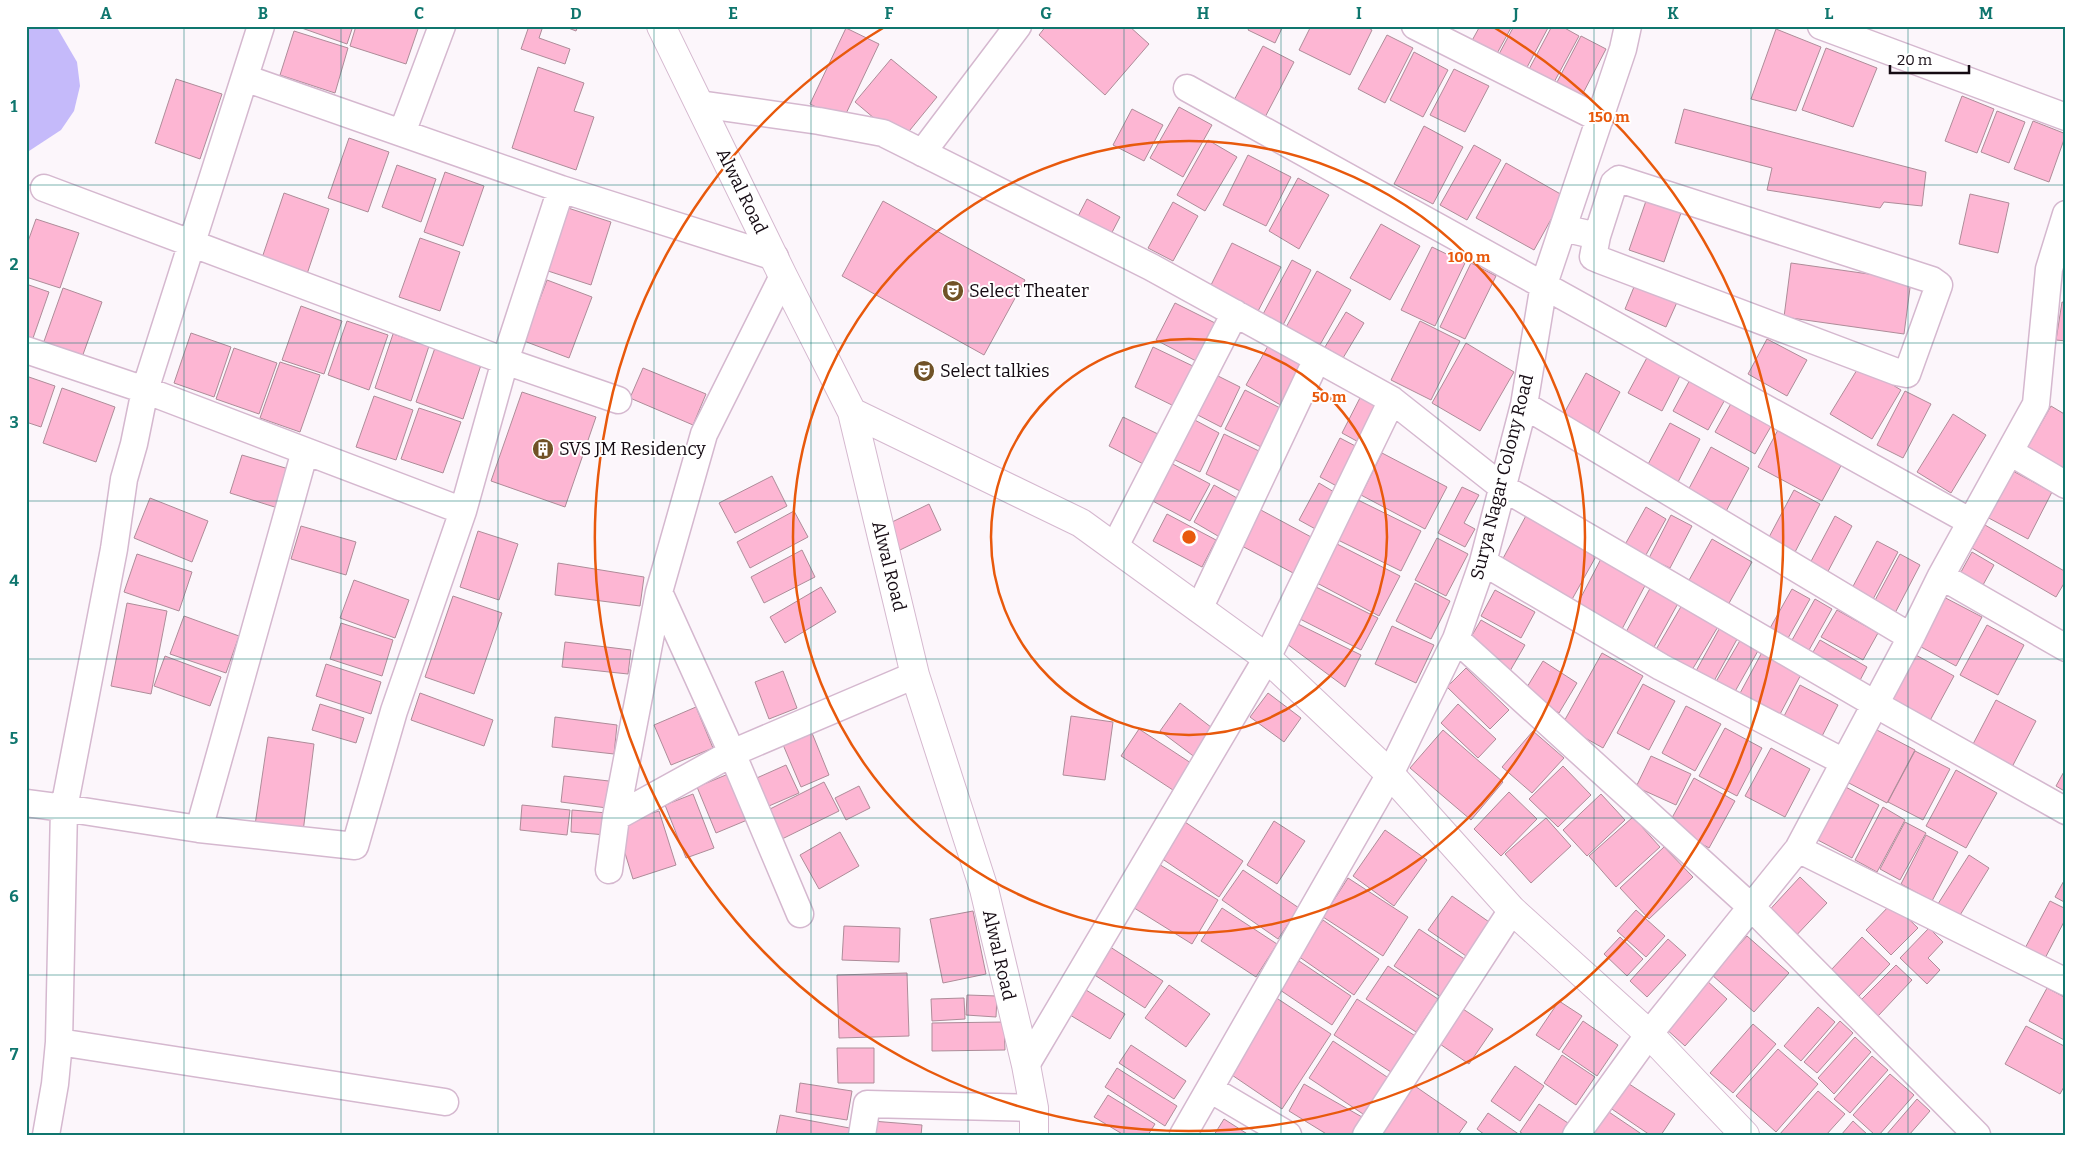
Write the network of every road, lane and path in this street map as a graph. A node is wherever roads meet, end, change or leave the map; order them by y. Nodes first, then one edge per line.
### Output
1 (261, 26) edge
2 (442, 26) edge
3 (661, 26) edge
4 (1018, 26) edge
5 (1415, 26) edge
6 (1628, 26) edge
7 (1822, 26) edge
8 (244, 78) junction
9 (1187, 88) dead end
10 (699, 104) junction
11 (2066, 117) edge
12 (1600, 120) junction
13 (402, 133) junction
14 (922, 153) junction
15 (44, 188) dead end
16 (560, 189) junction
17 (2066, 214) edge
18 (1563, 228) junction
19 (1597, 236) junction
20 (192, 244) junction
21 (779, 266) junction
22 (2058, 272) edge
23 (1544, 284) junction
24 (1235, 313) junction
25 (26, 350) edge
26 (1317, 359) junction
27 (506, 361) junction
28 (145, 390) junction
29 (618, 400) dead end
30 (1392, 400) junction
31 (1524, 405) junction
32 (852, 412) junction
33 (305, 451) junction
34 (2010, 452) junction
35 (2066, 485) edge
36 (1502, 487) junction
37 (463, 511) junction
38 (1971, 522) junction
39 (1115, 546) junction
40 (1483, 562) junction
41 (1941, 576) junction
42 (659, 592) junction
43 (1199, 609) junction
44 (1911, 637) junction
45 (1456, 639) junction
46 (2066, 648) edge
47 (1267, 658) junction
48 (916, 675) junction
49 (1875, 704) junction
50 (732, 753) junction
51 (1844, 762) junction
52 (1390, 774) junction
53 (26, 803) edge
54 (64, 808) junction
55 (2066, 811) edge
56 (616, 817) junction
57 (199, 829) junction
58 (1798, 849) junction
59 (609, 870) dead end
60 (1751, 907) junction
61 (1512, 910) junction
62 (800, 914) dead end
63 (2066, 982) edge
64 (1649, 1034) junction
65 (59, 1042) junction
66 (1026, 1065) junction
67 (1210, 1089) junction
68 (445, 1102) dead end
69 (1034, 1108) junction
70 (46, 1135) edge
71 (862, 1135) edge
72 (1034, 1135) edge
73 (1183, 1135) edge
74 (1288, 1135) edge
75 (1366, 1135) edge
76 (1576, 1135) edge
77 (1745, 1135) edge
78 (1976, 1135) edge

1 - 8 street
2 - 13 street
3 - 10 street, Alwal Road
4 - 14 street
5 - 12 street
6 - 12 street, Surya Nagar Colony Road
7 - 11 street
8 - 13 street
8 - 20 street
9 - 23 street
10 - 14 street
10 - 21 street, Alwal Road
12 - 18 street, Surya Nagar Colony Road
13 - 16 street
14 - 24 street
15 - 20 street
16 - 21 street
16 - 27 street
17 - 22 street
18 - 19 street
18 - 23 street, Surya Nagar Colony Road
19 - 19 street
20 - 27 street
20 - 28 street
21 - 32 street, Alwal Road
21 - 42 street
22 - 34 street
23 - 31 street, Surya Nagar Colony Road
23 - 38 street
24 - 26 street
24 - 39 street
25 - 28 street
26 - 30 street
26 - 43 street
27 - 29 street
27 - 37 street
28 - 33 street
28 - 54 street
30 - 36 street
30 - 47 street
31 - 36 street, Surya Nagar Colony Road
31 - 44 street
32 - 39 street
32 - 48 street, Alwal Road
33 - 37 street
33 - 57 street
34 - 35 street
34 - 38 street
36 - 40 street, Surya Nagar Colony Road
36 - 49 street
37 - 57 street
38 - 41 street
39 - 43 street
40 - 45 street, Surya Nagar Colony Road
40 - 51 street
41 - 44 street
41 - 46 street
42 - 50 street
42 - 56 street
43 - 47 street
44 - 49 street
45 - 52 street, Surya Nagar Colony Road
45 - 60 street
47 - 52 street
47 - 66 street
48 - 50 street
48 - 66 street, Alwal Road
49 - 51 street
49 - 55 street
50 - 56 street
50 - 62 street
51 - 58 street
52 - 61 street
52 - 67 street, Surya Nagar Colony Road
53 - 54 street
54 - 57 street
54 - 65 street
56 - 59 street
58 - 60 street
58 - 63 street
60 - 64 street
60 - 78 street
61 - 64 street
61 - 75 street
64 - 76 street
64 - 77 street
65 - 68 street
65 - 70 street
66 - 69 street, Alwal Road
67 - 73 street, Surya Nagar Colony Road
67 - 74 street
69 - 71 street
69 - 72 street, Alwal Road

